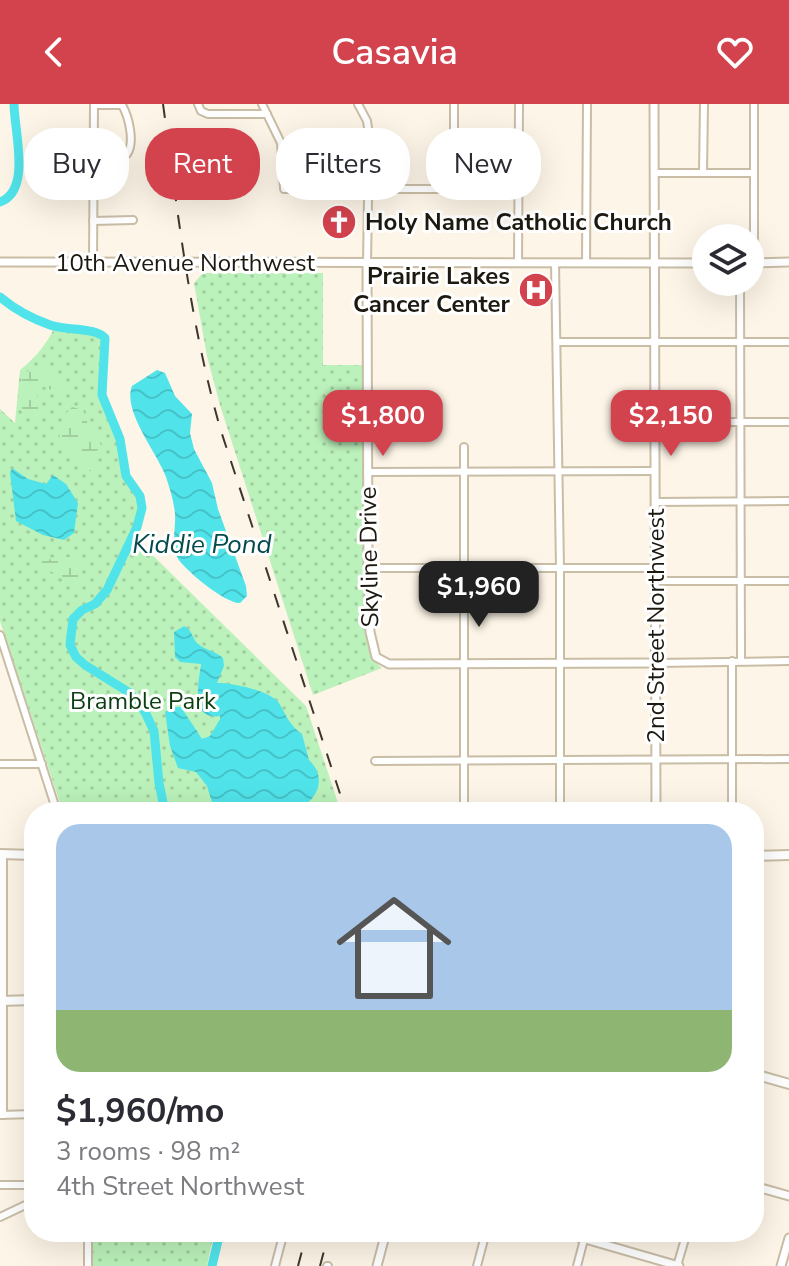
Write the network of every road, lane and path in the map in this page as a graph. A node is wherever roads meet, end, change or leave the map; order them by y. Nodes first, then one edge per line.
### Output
1 (94, 104) edge
2 (262, 104) edge
3 (369, 104) edge
4 (454, 104) edge
5 (519, 104) edge
6 (587, 104) edge
7 (654, 104) edge
8 (704, 104) edge
9 (754, 104) edge
10 (200, 107) edge
11 (360, 107) edge
12 (267, 114) junction
13 (94, 128) edge
14 (129, 128) edge
15 (368, 128) edge
16 (454, 128) edge
17 (519, 128) edge
18 (129, 130) edge
19 (276, 133) edge
20 (129, 150) edge
21 (654, 173) junction
22 (703, 173) junction
23 (754, 173) junction
24 (93, 200) edge
25 (369, 200) edge
26 (518, 200) edge
27 (133, 220) dead end
28 (93, 221) junction
29 (753, 224) edge
30 (0, 262) edge
31 (789, 262) edge
32 (518, 263) junction
33 (555, 263) junction
34 (586, 263) junction
35 (654, 263) junction
36 (692, 263) edge
37 (764, 263) edge
38 (93, 264) junction
39 (367, 264) junction
40 (740, 296) edge
41 (558, 342) junction
42 (655, 342) junction
43 (740, 342) junction
44 (789, 342) edge
45 (655, 422) junction
46 (740, 422) junction
47 (789, 422) edge
48 (464, 447) dead end
49 (559, 471) junction
50 (655, 471) junction
51 (367, 472) junction
52 (464, 472) junction
53 (741, 501) junction
54 (789, 501) edge
55 (655, 502) junction
56 (368, 568) junction
57 (464, 568) junction
58 (560, 568) junction
59 (656, 568) junction
60 (656, 581) junction
61 (741, 581) junction
62 (789, 581) edge
63 (0, 635) edge
64 (732, 661) junction
65 (741, 661) junction
66 (789, 661) edge
67 (656, 663) junction
68 (464, 664) junction
69 (560, 665) junction
70 (0, 670) edge
71 (12, 670) junction
72 (560, 759) junction
73 (656, 759) junction
74 (731, 759) junction
75 (789, 759) edge
76 (464, 760) junction
77 (375, 761) dead end
78 (0, 764) edge
79 (42, 764) junction
80 (54, 802) edge
81 (464, 802) edge
82 (560, 802) edge
83 (656, 802) edge
84 (732, 802) edge
85 (2, 854) edge
86 (24, 855) edge
87 (789, 855) edge
88 (764, 856) edge
89 (24, 1000) edge
90 (1, 1001) edge
91 (764, 1077) edge
92 (789, 1084) edge
93 (24, 1114) edge
94 (1, 1115) edge
95 (0, 1185) edge
96 (24, 1185) edge
97 (764, 1189) edge
98 (789, 1196) edge
99 (24, 1206) edge
100 (0, 1217) edge
101 (789, 1238) edge
102 (88, 1242) edge
103 (281, 1242) edge
104 (383, 1242) edge
105 (483, 1242) edge
106 (583, 1242) edge
107 (606, 1242) edge
108 (684, 1242) edge
109 (88, 1266) edge
110 (275, 1266) edge
111 (377, 1266) edge
112 (477, 1266) edge
113 (577, 1266) edge
114 (678, 1266) edge
115 (781, 1266) edge

1 - 13 street
1 - 14 street
2 - 12 street
3 - 11 street
4 - 16 street
5 - 17 street
6 - 34 street
7 - 21 street, 2nd Street Northwest
8 - 22 street
9 - 23 street
10 - 12 street
11 - 15 street
12 - 19 street
18 - 20 street
21 - 22 street
21 - 35 street, 2nd Street Northwest
22 - 23 street
23 - 29 street
24 - 28 street
25 - 39 street
26 - 32 street
27 - 28 street
28 - 38 street
30 - 38 street, 10th Avenue Northwest
31 - 37 street
32 - 33 street, 10th Avenue Northwest
32 - 39 street, 10th Avenue Northwest
33 - 34 street, 10th Avenue Northwest
33 - 41 street
34 - 35 street, 10th Avenue Northwest
35 - 36 street, 10th Avenue Northwest
35 - 42 street, 2nd Street Northwest
38 - 39 street, 10th Avenue Northwest
39 - 51 street, Skyline Drive
40 - 43 street
41 - 42 street
41 - 49 street
42 - 43 street
42 - 45 street, 2nd Street Northwest
43 - 44 street
43 - 46 street
45 - 46 street
45 - 50 street, 2nd Street Northwest
46 - 47 street
46 - 53 street
48 - 52 street
49 - 50 street
49 - 52 street
49 - 58 street
50 - 55 street, 2nd Street Northwest
51 - 52 street
51 - 56 street, Skyline Drive
52 - 57 street
53 - 54 street
53 - 55 street
53 - 61 street
55 - 59 street, 2nd Street Northwest
56 - 57 street
56 - 68 street, Skyline Drive
57 - 58 street
57 - 68 street
58 - 59 street
58 - 69 street
59 - 60 street, 2nd Street Northwest
60 - 61 street
60 - 67 street, 2nd Street Northwest
61 - 62 street
61 - 65 street
63 - 71 street
64 - 65 street
64 - 67 street
64 - 74 street
65 - 66 street
67 - 69 street
67 - 73 street, 2nd Street Northwest
68 - 69 street
68 - 76 street
69 - 72 street
70 - 71 street
71 - 79 street
72 - 73 street
72 - 76 street
72 - 82 street
73 - 74 street
73 - 83 street, 2nd Street Northwest
74 - 75 street
74 - 84 street
76 - 77 street
76 - 81 street
78 - 79 street
79 - 80 street
85 - 86 main road
85 - 90 street
87 - 88 main road
89 - 90 main road
90 - 94 street
91 - 92 main road
93 - 94 street
95 - 96 street
97 - 98 street
99 - 100 street
101 - 115 street
102 - 109 street
103 - 110 street
104 - 111 street
105 - 112 street
106 - 113 street
107 - 114 street
108 - 114 street

